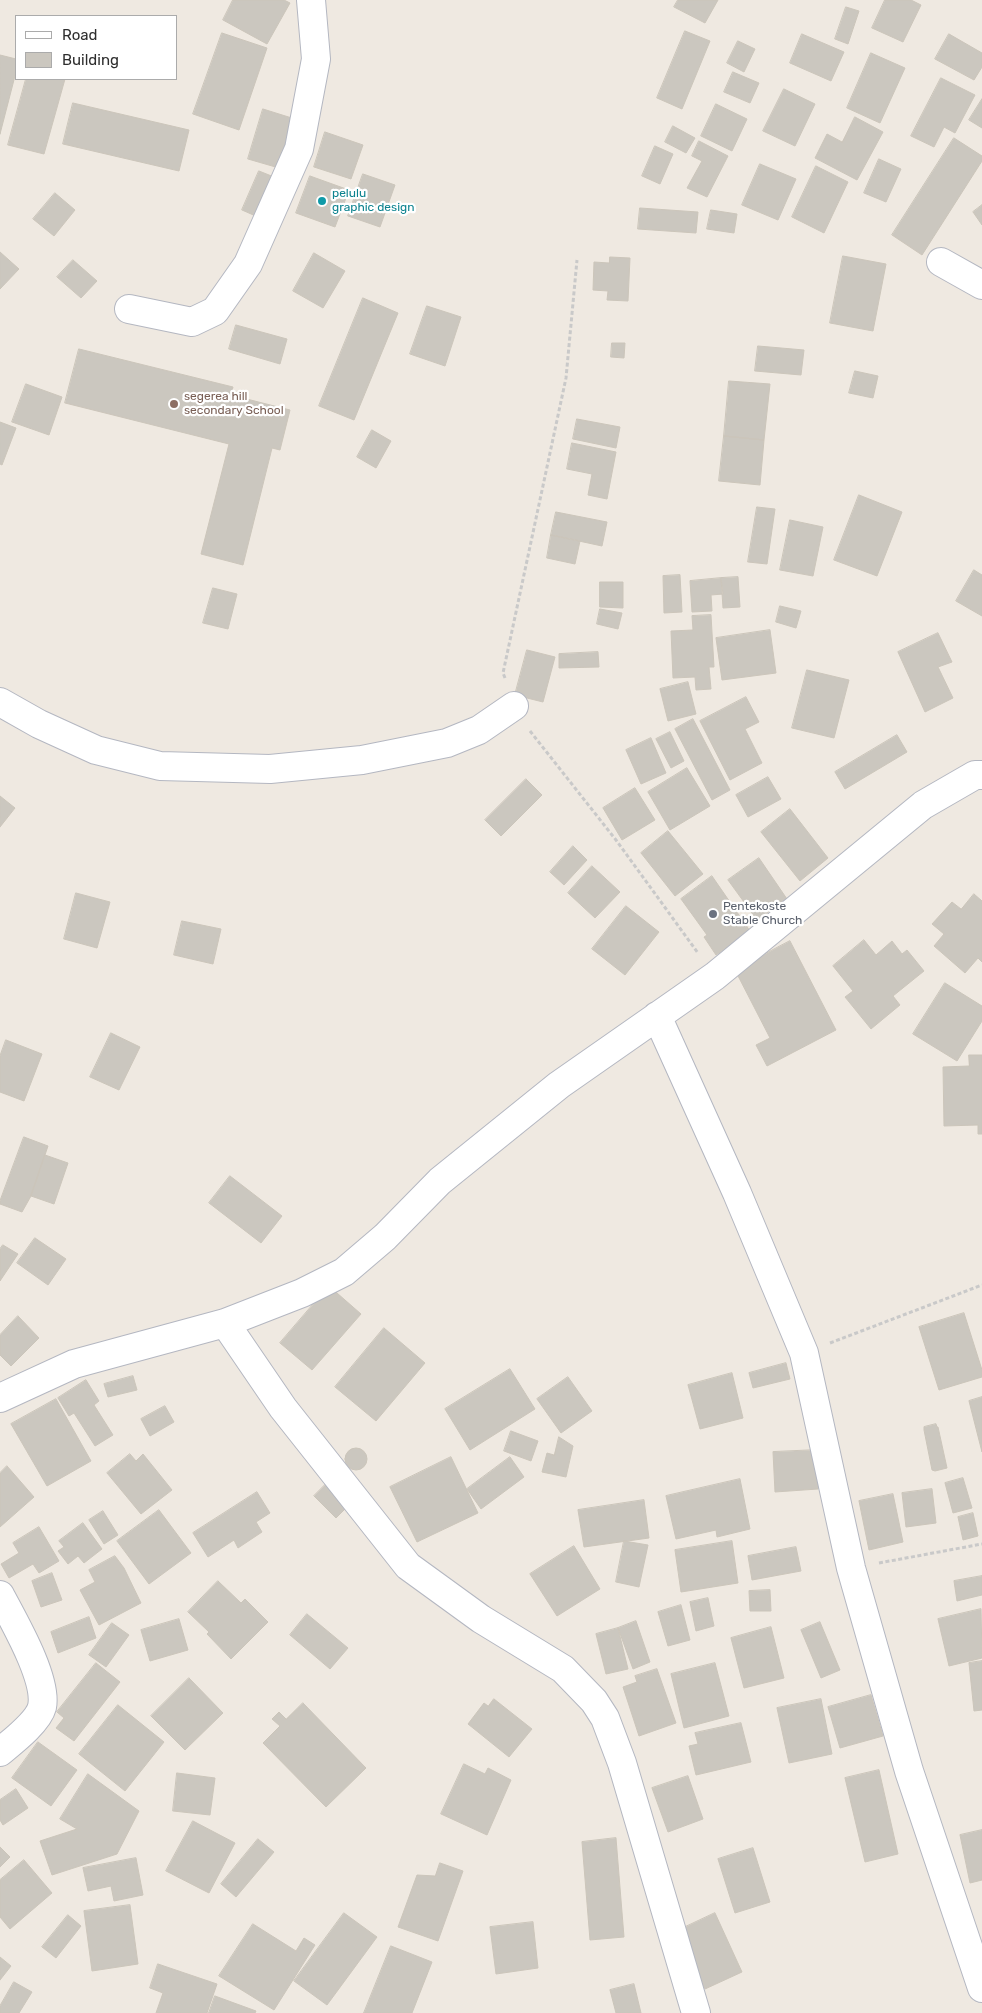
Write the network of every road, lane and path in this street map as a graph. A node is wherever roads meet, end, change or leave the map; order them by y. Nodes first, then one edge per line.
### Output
1 (311, 0) edge
2 (577, 260) dead end
3 (941, 262) dead end
4 (982, 285) edge
5 (129, 309) dead end
6 (0, 702) edge
7 (514, 706) junction
8 (982, 775) edge
9 (715, 976) junction
10 (657, 1016) junction
11 (982, 1285) edge
12 (225, 1323) junction
13 (804, 1354) junction
14 (0, 1398) edge
15 (982, 1544) edge
16 (851, 1568) junction
17 (0, 1595) edge
18 (0, 1752) edge
19 (982, 1988) edge
20 (696, 2013) edge

1 - 5 street
2 - 7 path
3 - 4 street
6 - 7 street
7 - 9 path
8 - 9 street
9 - 10 street
10 - 12 street
10 - 13 street
11 - 13 path
12 - 14 street
12 - 20 street
13 - 16 street
15 - 16 path
16 - 19 street
17 - 18 street

